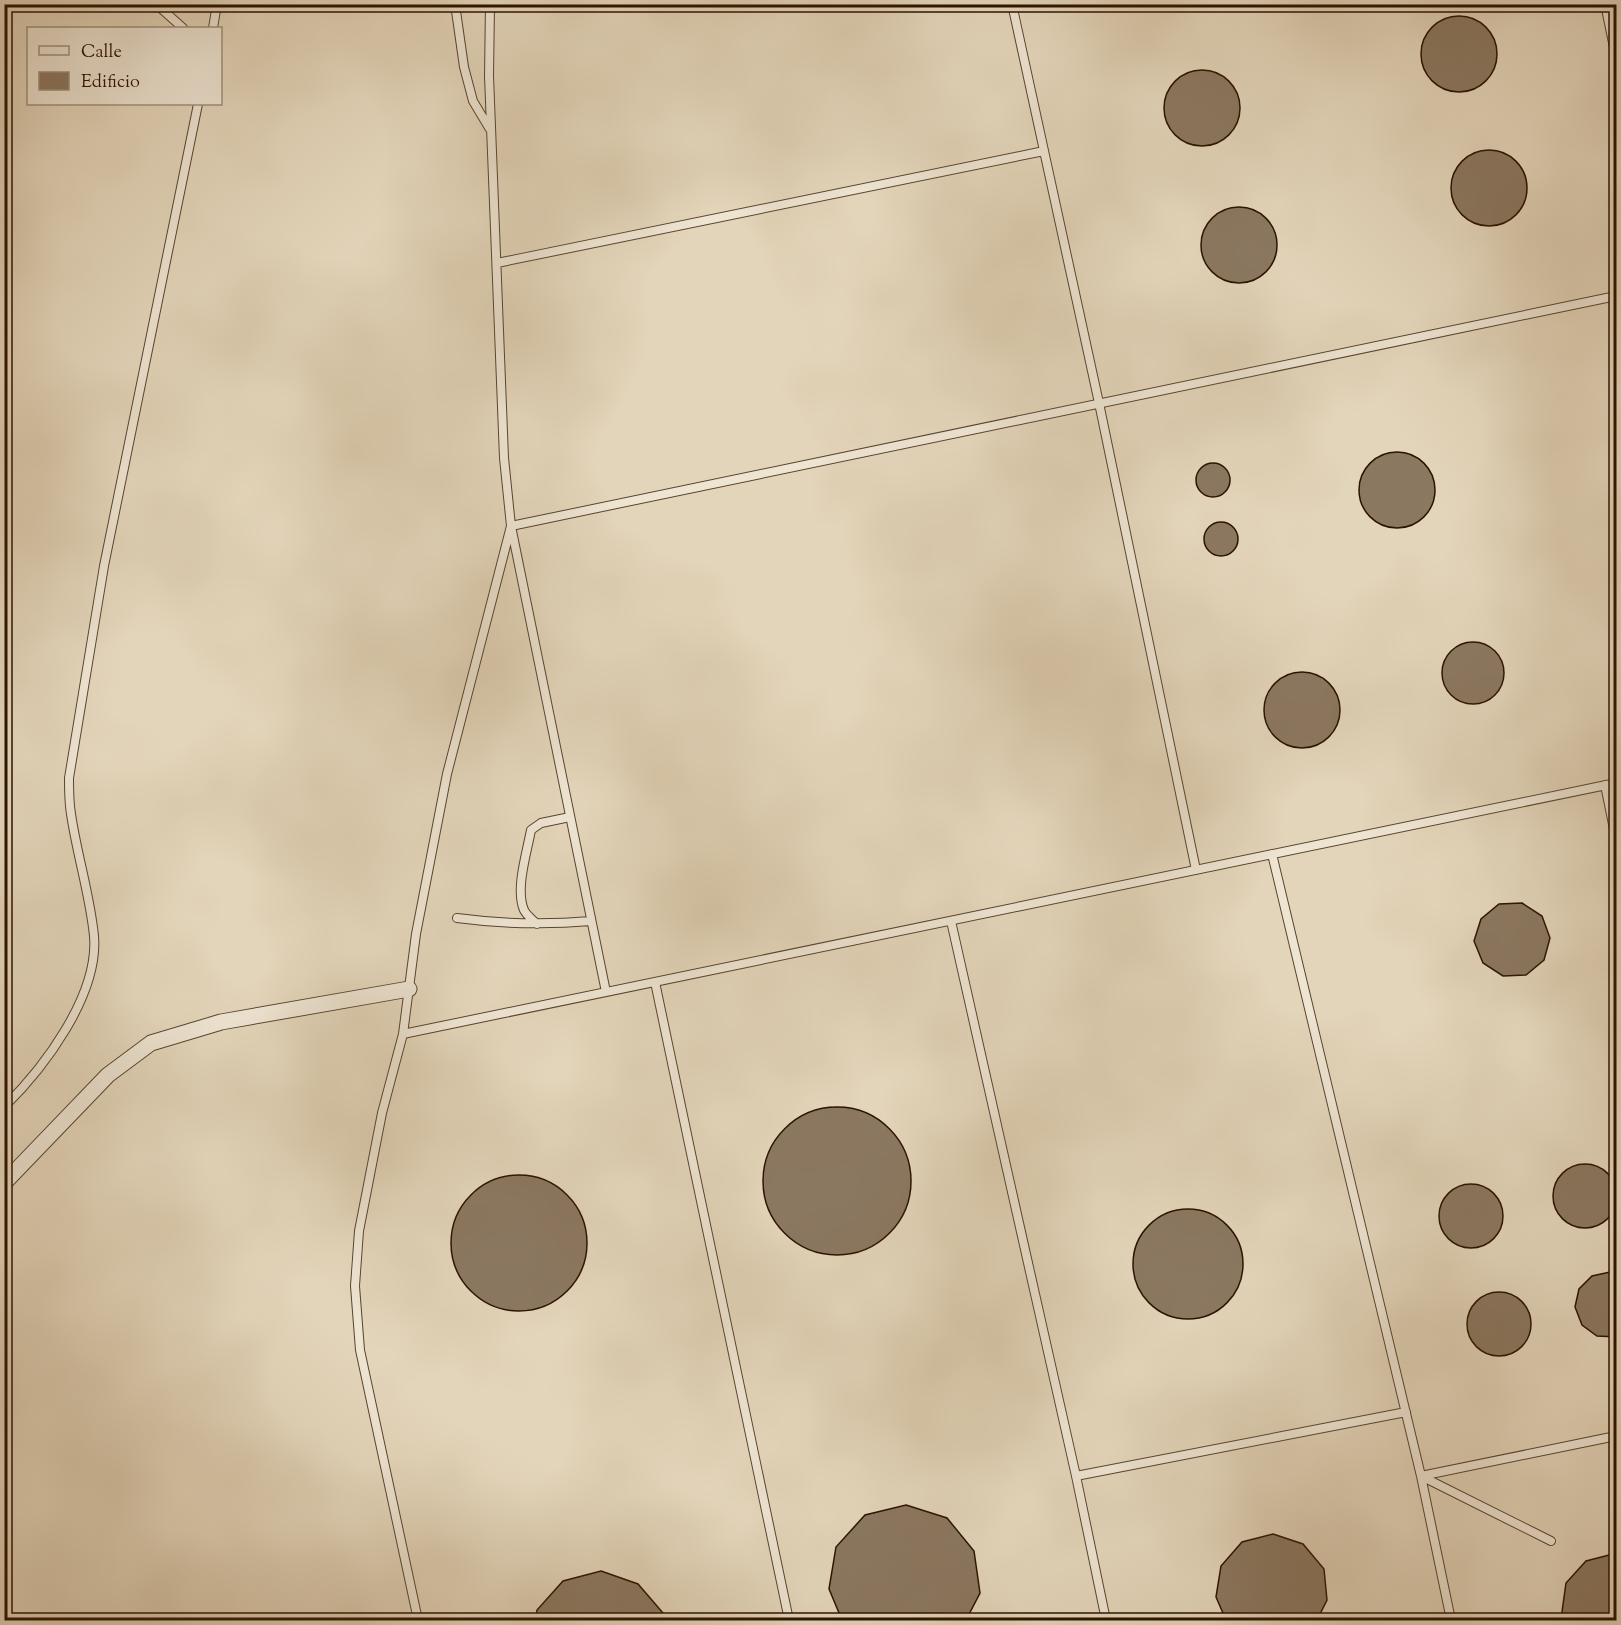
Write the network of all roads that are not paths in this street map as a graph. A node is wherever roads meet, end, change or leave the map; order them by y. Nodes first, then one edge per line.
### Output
1 (156, 4) edge
2 (217, 4) edge
3 (455, 4) edge
4 (490, 4) edge
5 (1012, 4) edge
6 (1605, 4) edge
7 (182, 27) edge
8 (213, 27) edge
9 (1617, 57) edge
10 (198, 105) edge
11 (492, 132) junction
12 (1044, 151) junction
13 (497, 263) junction
14 (1617, 296) edge
15 (1099, 403) junction
16 (511, 526) junction
17 (1617, 783) edge
18 (1605, 785) junction
19 (570, 817) junction
20 (1617, 839) edge
21 (1272, 854) junction
22 (1196, 870) junction
23 (457, 918) dead end
24 (591, 921) junction
25 (951, 921) junction
26 (537, 924) junction
27 (655, 982) junction
28 (409, 989) junction
29 (606, 992) junction
30 (403, 1034) junction
31 (4, 1107) edge
32 (4, 1183) edge
33 (1406, 1412) junction
34 (1617, 1436) edge
35 (1076, 1476) junction
36 (1421, 1476) junction
37 (1551, 1541) dead end
38 (418, 1620) edge
39 (789, 1620) edge
40 (1106, 1620) edge
41 (1451, 1620) edge

1 - 7 lane
2 - 8 lane
3 - 11 lane
4 - 11 lane
5 - 12 lane
6 - 9 lane
10 - 31 lane
11 - 13 lane
12 - 13 lane
12 - 15 lane
13 - 16 lane
14 - 15 lane
15 - 16 lane
15 - 22 lane
16 - 19 lane
16 - 28 lane
17 - 18 lane
18 - 20 lane
18 - 21 lane
19 - 24 lane
19 - 26 lane
21 - 22 lane
21 - 33 lane
22 - 25 lane
23 - 26 lane
24 - 26 lane
24 - 29 lane
25 - 27 lane
25 - 35 lane
27 - 29 lane
27 - 39 lane
28 - 30 lane
28 - 32 street
29 - 30 lane
30 - 38 lane
33 - 35 lane
33 - 36 lane
34 - 36 lane
35 - 40 lane
36 - 37 lane
36 - 41 lane

